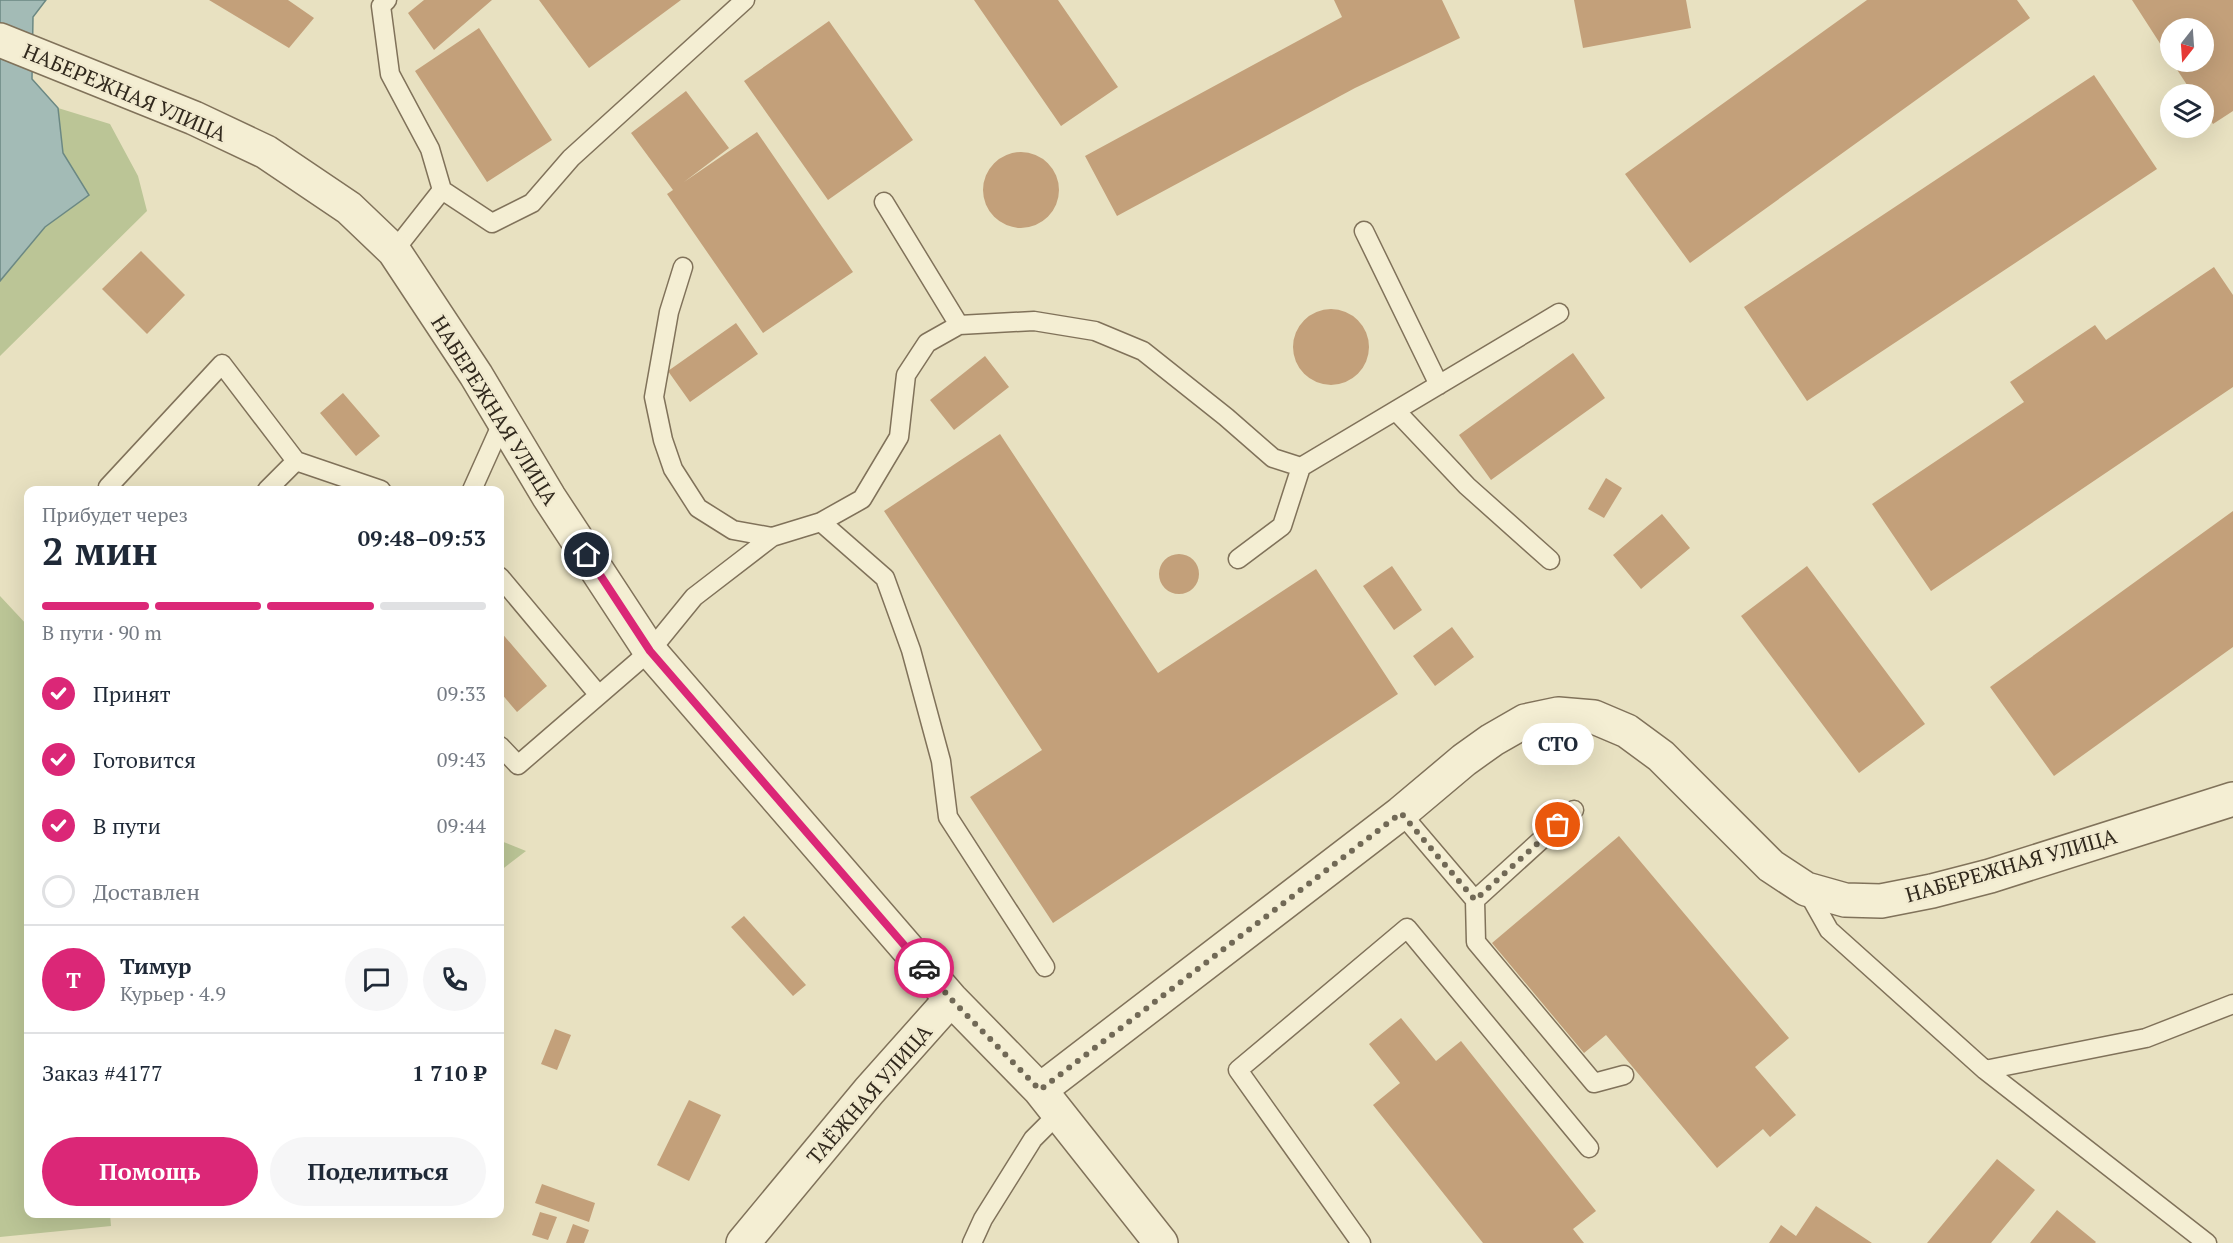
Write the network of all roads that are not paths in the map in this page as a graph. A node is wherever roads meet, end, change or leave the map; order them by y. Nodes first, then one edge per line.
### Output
1 (387, 0) edge
2 (745, 0) edge
3 (0, 40) edge
4 (442, 190) junction
5 (884, 202) dead end
6 (1364, 231) dead end
7 (394, 251) junction
8 (683, 267) dead end
9 (1559, 313) dead end
10 (959, 325) junction
11 (1439, 385) junction
12 (1396, 411) junction
13 (503, 421) junction
14 (296, 461) junction
15 (1301, 467) junction
16 (109, 486) edge
17 (271, 486) edge
18 (369, 486) edge
19 (474, 486) edge
20 (821, 522) junction
21 (772, 537) junction
22 (1238, 559) dead end
23 (1550, 560) dead end
24 (504, 582) edge
25 (650, 651) junction
26 (598, 694) junction
27 (504, 750) edge
28 (2233, 799) edge
29 (1574, 810) dead end
30 (1401, 813) junction
31 (1806, 889) junction
32 (1475, 900) junction
33 (1045, 967) dead end
34 (951, 999) junction
35 (2233, 1004) edge
36 (1985, 1070) junction
37 (1624, 1075) dead end
38 (1049, 1102) junction
39 (1589, 1148) dead end
40 (742, 1243) edge
41 (972, 1243) edge
42 (1161, 1243) edge
43 (1361, 1243) edge
44 (2207, 1243) edge

1 - 4 lane
2 - 4 lane
3 - 7 street, НАБЕРЕЖНАЯ УЛИЦА
4 - 7 lane
5 - 10 lane
6 - 11 lane
7 - 13 street, НАБЕРЕЖНАЯ УЛИЦА
8 - 21 lane
9 - 11 lane
10 - 15 lane
10 - 20 lane
11 - 12 lane
12 - 15 lane
12 - 23 lane
13 - 19 lane
13 - 25 street, НАБЕРЕЖНАЯ УЛИЦА
14 - 16 lane
14 - 17 lane
14 - 18 lane
15 - 22 lane
20 - 21 lane
20 - 33 lane
21 - 25 lane
24 - 26 lane
25 - 26 lane
25 - 34 street, НАБЕРЕЖНАЯ УЛИЦА
26 - 27 lane
28 - 31 street, НАБЕРЕЖНАЯ УЛИЦА
29 - 32 lane
30 - 31 street, НАБЕРЕЖНАЯ УЛИЦА
30 - 32 lane
30 - 38 street, НАБЕРЕЖНАЯ УЛИЦА
31 - 36 lane
32 - 37 lane
34 - 38 street
34 - 40 street, ТАЁЖНАЯ УЛИЦА
35 - 36 lane
36 - 44 lane
38 - 41 lane
38 - 42 street
39 - 43 lane

